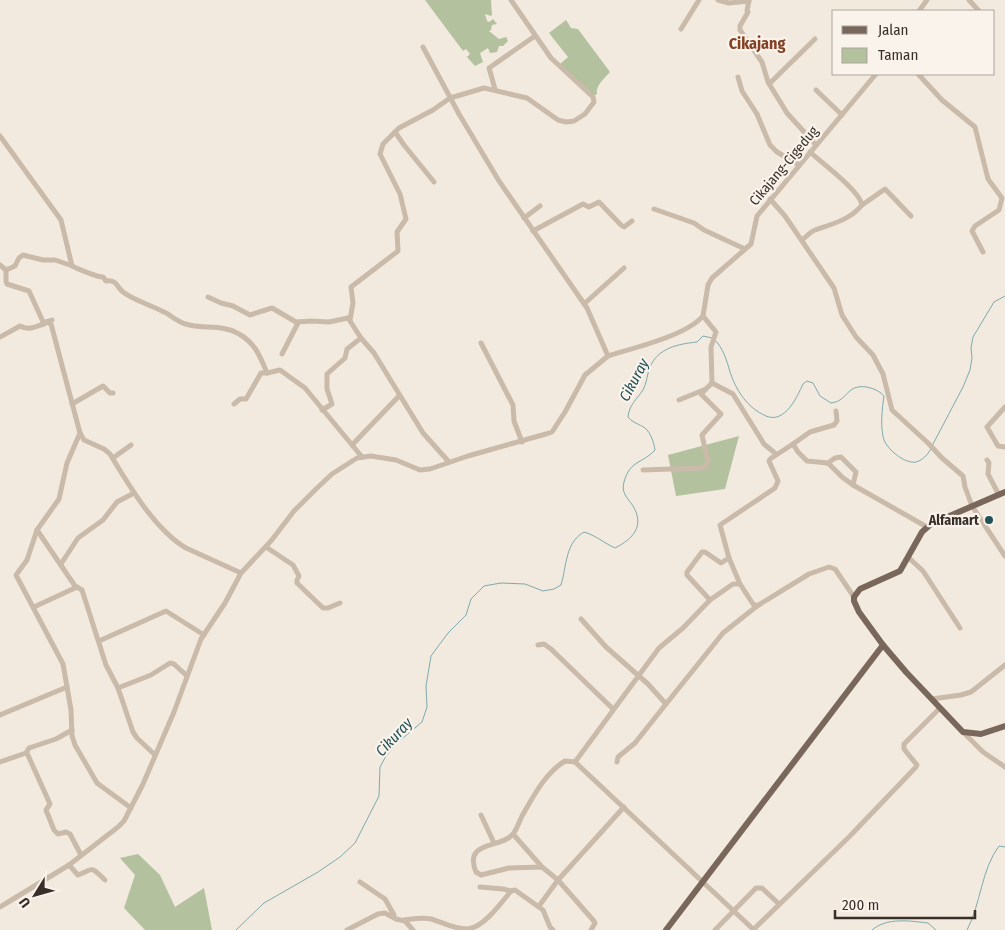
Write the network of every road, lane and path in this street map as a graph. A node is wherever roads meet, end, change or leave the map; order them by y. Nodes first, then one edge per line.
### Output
1 (510, 0) edge
2 (699, 0) edge
3 (718, 0) edge
4 (969, 0) edge
5 (749, 1) edge
6 (978, 10) edge
7 (682, 29) dead end
8 (535, 36) junction
9 (816, 39) dead end
10 (423, 47) dead end
11 (875, 75) edge
12 (919, 75) edge
13 (738, 77) dead end
14 (769, 84) junction
15 (495, 89) junction
16 (816, 90) dead end
17 (450, 98) junction
18 (842, 115) junction
19 (395, 132) junction
20 (0, 136) edge
21 (816, 145) junction
22 (810, 152) junction
23 (799, 165) junction
24 (434, 182) dead end
25 (770, 199) junction
26 (862, 205) junction
27 (540, 206) dead end
28 (654, 209) dead end
29 (911, 216) dead end
30 (524, 218) junction
31 (632, 221) dead end
32 (533, 231) junction
33 (802, 240) junction
34 (745, 249) junction
35 (982, 252) dead end
36 (0, 265) edge
37 (70, 265) junction
38 (624, 268) dead end
39 (6, 270) junction
40 (208, 297) dead end
41 (584, 304) junction
42 (704, 316) junction
43 (349, 319) junction
44 (47, 322) junction
45 (298, 322) junction
46 (0, 337) edge
47 (361, 338) junction
48 (481, 343) dead end
49 (282, 354) dead end
50 (608, 356) junction
51 (267, 373) junction
52 (712, 383) junction
53 (706, 389) junction
54 (113, 393) dead end
55 (399, 396) junction
56 (679, 400) dead end
57 (72, 404) junction
58 (234, 404) dead end
59 (1005, 406) edge
60 (322, 410) junction
61 (836, 412) dead end
62 (80, 433) junction
63 (522, 442) junction
64 (793, 444) junction
65 (131, 445) dead end
66 (352, 445) junction
67 (1005, 447) edge
68 (776, 454) junction
69 (362, 457) junction
70 (112, 458) junction
71 (986, 460) dead end
72 (449, 462) junction
73 (828, 463) junction
74 (643, 470) dead end
75 (853, 485) junction
76 (134, 493) junction
77 (1002, 494) edge
78 (972, 506) junction
79 (927, 527) junction
80 (37, 530) junction
81 (266, 547) junction
82 (1005, 556) edge
83 (729, 558) junction
84 (909, 558) junction
85 (61, 564) junction
86 (242, 573) junction
87 (740, 584) junction
88 (76, 587) junction
89 (854, 597) junction
90 (710, 600) junction
91 (340, 602) dead end
92 (757, 606) junction
93 (34, 607) junction
94 (581, 619) dead end
95 (960, 628) dead end
96 (204, 635) junction
97 (99, 641) junction
98 (538, 645) dead end
99 (883, 645) junction
100 (1005, 665) edge
101 (187, 676) junction
102 (638, 676) junction
103 (67, 687) junction
104 (118, 688) junction
105 (932, 699) junction
106 (666, 704) junction
107 (940, 708) junction
108 (613, 709) junction
109 (0, 715) edge
110 (1005, 726) edge
111 (72, 730) junction
112 (963, 732) junction
113 (27, 753) junction
114 (155, 755) junction
115 (0, 762) edge
116 (575, 762) junction
117 (617, 762) dead end
118 (1005, 767) edge
119 (624, 807) junction
120 (131, 808) junction
121 (481, 815) dead end
122 (513, 834) junction
123 (494, 843) junction
124 (80, 855) junction
125 (69, 865) junction
126 (542, 867) junction
127 (105, 880) dead end
128 (558, 880) junction
129 (360, 882) dead end
130 (703, 882) junction
131 (480, 888) dead end
132 (511, 891) junction
133 (779, 904) junction
134 (538, 906) junction
135 (0, 907) edge
136 (733, 911) junction
137 (395, 918) junction
138 (404, 920) junction
139 (347, 930) edge
140 (413, 930) edge
141 (553, 930) edge
142 (591, 930) edge
143 (666, 930) edge
144 (715, 930) edge
145 (753, 930) edge

1 - 8 street
2 - 7 street
3 - 5 street
4 - 6 street
5 - 14 street
8 - 15 street
8 - 15 street
9 - 14 street
10 - 17 street
11 - 18 street, Cikajang-Cigedug
12 - 35 street
13 - 23 street
14 - 21 street
15 - 17 street
16 - 18 street
17 - 19 street
17 - 30 street
18 - 21 street, Cikajang-Cigedug
19 - 24 street
19 - 43 street
20 - 37 street
21 - 22 street, Cikajang-Cigedug
22 - 23 street, Cikajang-Cigedug
22 - 26 street
23 - 25 street, Cikajang-Cigedug
25 - 33 street
25 - 34 street, Cikajang-Cigedug
26 - 29 street
26 - 33 street
27 - 30 street
28 - 34 street
30 - 32 street
31 - 32 street
32 - 41 street
33 - 78 street
34 - 42 street, Cikajang-Cigedug
36 - 39 street
37 - 39 street
37 - 51 street
38 - 41 street
39 - 44 street
40 - 45 street
41 - 50 street
42 - 50 street
42 - 52 street
43 - 45 street
43 - 47 street
44 - 46 street
44 - 57 street
45 - 49 street
47 - 55 street
47 - 60 street
48 - 63 street
50 - 63 street
51 - 58 street
51 - 60 street
52 - 53 street
52 - 68 street
53 - 56 street
53 - 74 street
54 - 57 street
55 - 66 street
55 - 72 street
57 - 62 street
59 - 67 street
60 - 66 street
61 - 64 street
62 - 70 street
62 - 80 street
63 - 72 street
64 - 68 street
64 - 73 street
65 - 70 street
66 - 69 street
68 - 83 street
69 - 72 street
69 - 81 street
70 - 76 street
71 - 77 street
73 - 75 street
73 - 75 street
75 - 79 street
76 - 85 street
76 - 86 street
77 - 78 main road
78 - 79 main road
78 - 82 street
79 - 84 main road
80 - 85 street
80 - 93 street
81 - 86 street
81 - 91 street
83 - 87 street
83 - 90 street
84 - 89 main road
84 - 95 street
85 - 88 street
86 - 96 street
87 - 90 street
87 - 92 street
88 - 93 street
88 - 97 street
89 - 92 street
89 - 99 main road
90 - 102 street
92 - 106 street
93 - 103 street
94 - 102 street
96 - 97 street
96 - 101 street
97 - 104 street
98 - 108 street
99 - 105 main road
99 - 130 main road
100 - 105 street
101 - 104 street
101 - 114 street
102 - 106 street
102 - 108 street
103 - 109 street
103 - 111 street
104 - 114 street
105 - 107 main road
106 - 117 street
107 - 112 main road
107 - 133 street
108 - 116 street
110 - 112 main road
111 - 113 street
111 - 120 street
112 - 118 street
113 - 115 street
113 - 124 street
114 - 120 street
116 - 119 street
116 - 122 street
119 - 128 street
119 - 130 street
120 - 124 street
121 - 123 street
122 - 123 street
122 - 126 street
123 - 126 street
124 - 125 street
125 - 127 street
125 - 135 street
126 - 128 street
128 - 134 street
128 - 142 street
129 - 137 street
130 - 136 street
130 - 143 main road
131 - 132 street
132 - 134 street
132 - 138 street
133 - 136 street
133 - 145 street
134 - 141 street
136 - 144 street
136 - 145 street
137 - 138 street
137 - 139 street
138 - 140 street

